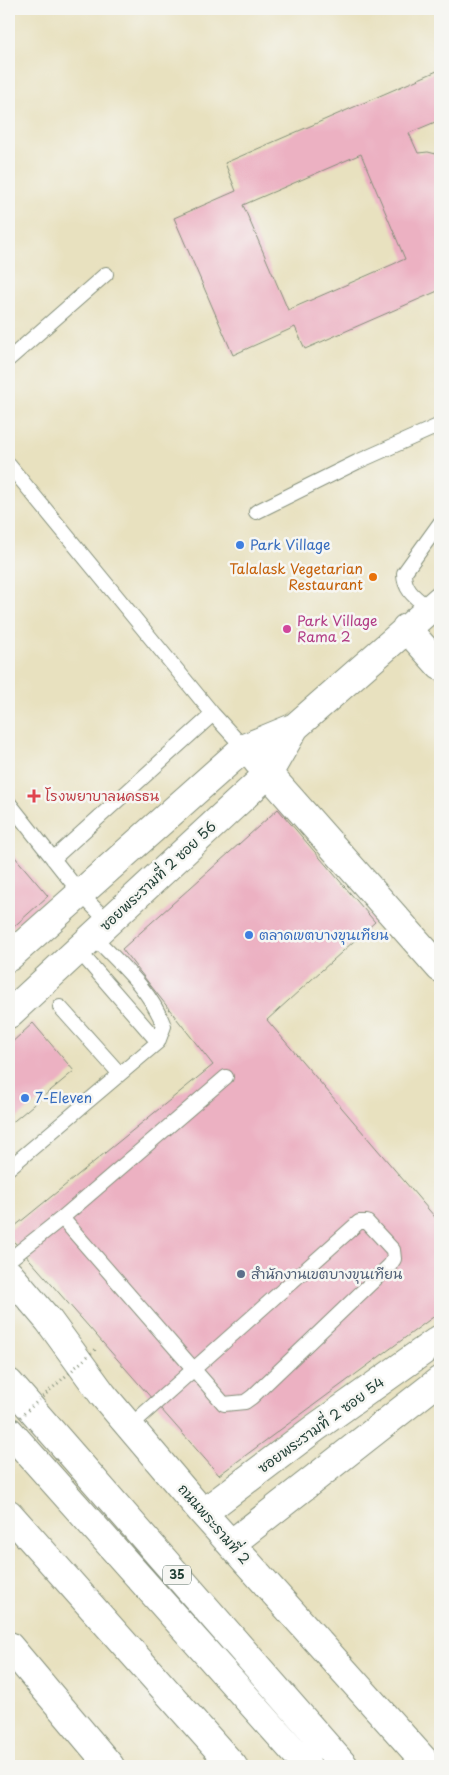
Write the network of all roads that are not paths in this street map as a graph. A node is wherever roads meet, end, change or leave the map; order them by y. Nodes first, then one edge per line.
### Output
1 (106, 274) dead end
2 (9, 359) edge
3 (440, 425) edge
4 (9, 465) edge
5 (256, 512) dead end
6 (440, 523) edge
7 (435, 604) edge
8 (406, 628) junction
9 (440, 666) edge
10 (214, 714) junction
11 (295, 727) junction
12 (244, 748) junction
13 (268, 774) junction
14 (9, 803) edge
15 (53, 859) junction
16 (81, 894) junction
17 (93, 936) junction
18 (9, 957) edge
19 (440, 968) edge
20 (60, 1007) dead end
21 (9, 1014) edge
22 (158, 1042) junction
23 (120, 1074) junction
24 (226, 1077) dead end
25 (9, 1168) edge
26 (62, 1218) junction
27 (9, 1260) edge
28 (9, 1274) edge
29 (440, 1339) edge
30 (192, 1369) junction
31 (440, 1380) edge
32 (9, 1383) edge
33 (130, 1426) junction
34 (9, 1431) edge
35 (203, 1513) junction
36 (9, 1514) edge
37 (9, 1536) edge
38 (231, 1544) junction
39 (9, 1646) edge
40 (110, 1766) edge
41 (214, 1766) edge
42 (233, 1766) edge
43 (307, 1766) edge
44 (344, 1766) edge
45 (429, 1766) edge

1 - 2 lane
3 - 5 lane
4 - 10 lane
6 - 7 lane
7 - 8 main road, ซอยพระรามที่ 2 ซอย 56
8 - 9 main road
8 - 11 main road, ซอยพระรามที่ 2 ซอย 56
10 - 12 lane
10 - 15 lane
11 - 12 main road, ซอยพระรามที่ 2 ซอย 56
11 - 13 main road, ซอยพระรามที่ 2 ซอย 56
12 - 13 main road
12 - 16 main road, ซอยพระรามที่ 2 ซอย 56
13 - 17 main road, ซอยพระรามที่ 2 ซอย 56
13 - 19 main road
14 - 15 lane
15 - 16 lane
16 - 17 lane
16 - 18 main road, ซอยพระรามที่ 2 ซอย 56
17 - 21 main road, ซอยพระรามที่ 2 ซอย 56
17 - 22 lane
17 - 22 lane
20 - 23 lane
22 - 23 lane
23 - 25 lane
24 - 26 lane
26 - 27 lane
26 - 30 lane
28 - 33 main road, ถนนพระรามที่ 2
29 - 35 main road, ซอยพระรามที่ 2 ซอย 54
30 - 30 lane
30 - 33 lane
31 - 38 main road
32 - 44 main road, 35
33 - 35 main road, ถนนพระรามที่ 2
34 - 43 main road
35 - 38 main road, ถนนพระรามที่ 2
36 - 42 main road
37 - 41 main road
38 - 45 main road, ถนนพระรามที่ 2
39 - 40 main road

